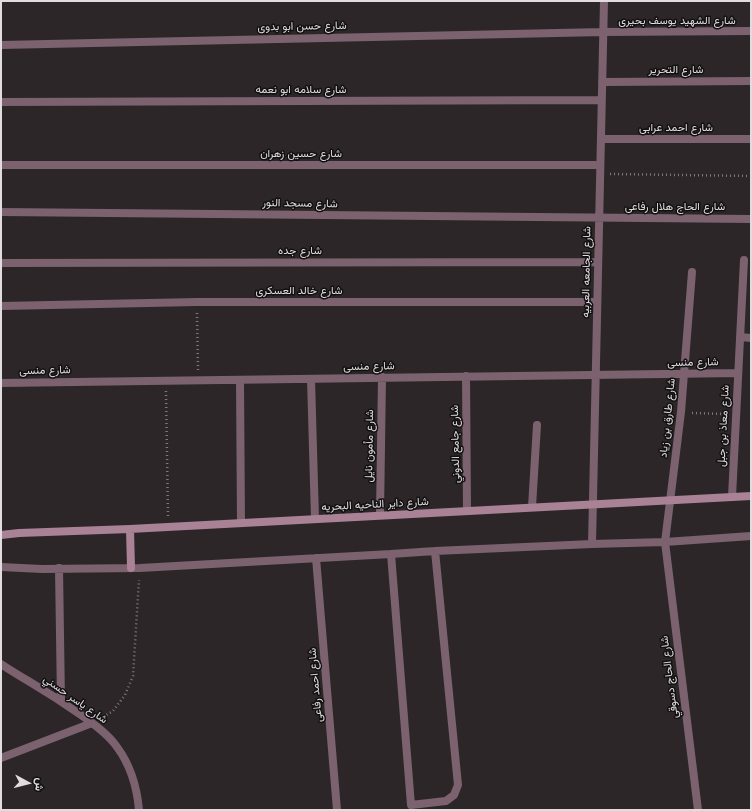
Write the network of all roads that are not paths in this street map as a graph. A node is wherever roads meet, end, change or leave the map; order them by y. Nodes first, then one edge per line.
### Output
1 (604, 1) edge
2 (751, 31) edge
3 (603, 32) junction
4 (1, 45) edge
5 (751, 81) edge
6 (602, 82) junction
7 (602, 100) junction
8 (1, 102) edge
9 (601, 138) junction
10 (751, 139) edge
11 (1, 165) edge
12 (600, 165) junction
13 (1, 212) edge
14 (599, 218) junction
15 (751, 218) edge
16 (744, 260) dead end
17 (598, 262) junction
18 (1, 263) edge
19 (692, 272) dead end
20 (597, 302) junction
21 (1, 306) edge
22 (740, 337) junction
23 (751, 338) edge
24 (738, 373) junction
25 (684, 374) junction
26 (596, 375) junction
27 (466, 376) junction
28 (382, 377) junction
29 (311, 379) junction
30 (240, 380) junction
31 (1, 383) edge
32 (536, 425) dead end
33 (751, 496) edge
34 (732, 497) junction
35 (670, 500) junction
36 (593, 504) junction
37 (532, 507) junction
38 (467, 511) junction
39 (380, 515) junction
40 (315, 519) junction
41 (241, 523) junction
42 (130, 529) junction
43 (1, 535) edge
44 (751, 536) edge
45 (665, 542) junction
46 (592, 544) junction
47 (435, 551) junction
48 (391, 554) junction
49 (316, 558) junction
50 (1, 567) edge
51 (59, 568) junction
52 (131, 568) junction
53 (1, 664) edge
54 (61, 701) junction
55 (92, 723) junction
56 (1, 758) edge
57 (139, 810) edge
58 (337, 810) edge
59 (698, 810) edge

1 - 3 street, شارع الجامعه العربيه
2 - 3 street, شارع الشهيد يوسف بحيرى
3 - 4 street, شارع حسن ابو بدوى
3 - 6 street, شارع الجامعه العربيه
5 - 6 street, شارع التحرير
6 - 7 street, شارع الجامعه العربيه
7 - 8 street, شارع سلامه ابو نعمه
7 - 9 street, شارع الجامعه العربيه
9 - 10 street, شارع احمد عرابى
9 - 12 street, شارع الجامعه العربيه
11 - 12 street, شارع حسين زهران
12 - 14 street, شارع الجامعه العربيه
13 - 14 street, شارع مسجد النور
14 - 15 street, شارع الحاج هلال رفاعى
14 - 17 street, شارع الجامعه العربيه
16 - 22 street, شارع معاذ بن جبل
17 - 18 street, شارع جده
17 - 20 street, شارع الجامعه العربيه
19 - 25 street, شارع طارق بن زياد
20 - 21 street, شارع خالد العسكرى
20 - 26 street, شارع الجامعه العربيه
22 - 23 street
22 - 24 street, شارع معاذ بن جبل
24 - 25 street, شارع منسى
24 - 34 street, شارع معاذ بن جبل
25 - 26 street, شارع منسى
25 - 35 street, شارع طارق بن زياد
26 - 27 street, شارع منسى
26 - 36 street, شارع الجامعه العربيه
27 - 28 street, شارع منسى
27 - 38 street, شارع جامع الدوني
28 - 29 street, شارع منسى
28 - 39 street, شارع مأمون نايل
29 - 30 street, شارع منسى
29 - 40 street
30 - 31 street, شارع منسى
30 - 41 street
32 - 37 street
33 - 34 street, شارع داير الناحيه البحريه
34 - 35 street, شارع داير الناحيه البحريه
35 - 36 street, شارع داير الناحيه البحريه
35 - 45 street, شارع طارق بن زياد
36 - 37 street, شارع داير الناحيه البحريه
36 - 46 street, شارع الجامعه العربيه
37 - 38 street, شارع داير الناحيه البحريه
38 - 39 street, شارع داير الناحيه البحريه
39 - 40 street, شارع داير الناحيه البحريه
40 - 41 street, شارع داير الناحيه البحريه
41 - 42 street, شارع داير الناحيه البحريه
42 - 43 street, شارع داير الناحيه البحريه
42 - 52 street
44 - 45 street
45 - 46 street
45 - 59 street, شارع الحاج دسوقي
46 - 47 street
47 - 48 street
47 - 48 street
48 - 49 street
49 - 52 street
49 - 58 street, شارع احمد رفاعى
50 - 51 street
51 - 52 street
51 - 54 street
53 - 54 street, شارع ياسر حسني
54 - 55 street, شارع ياسر حسني
55 - 56 street
55 - 57 street, شارع ياسر حسني

